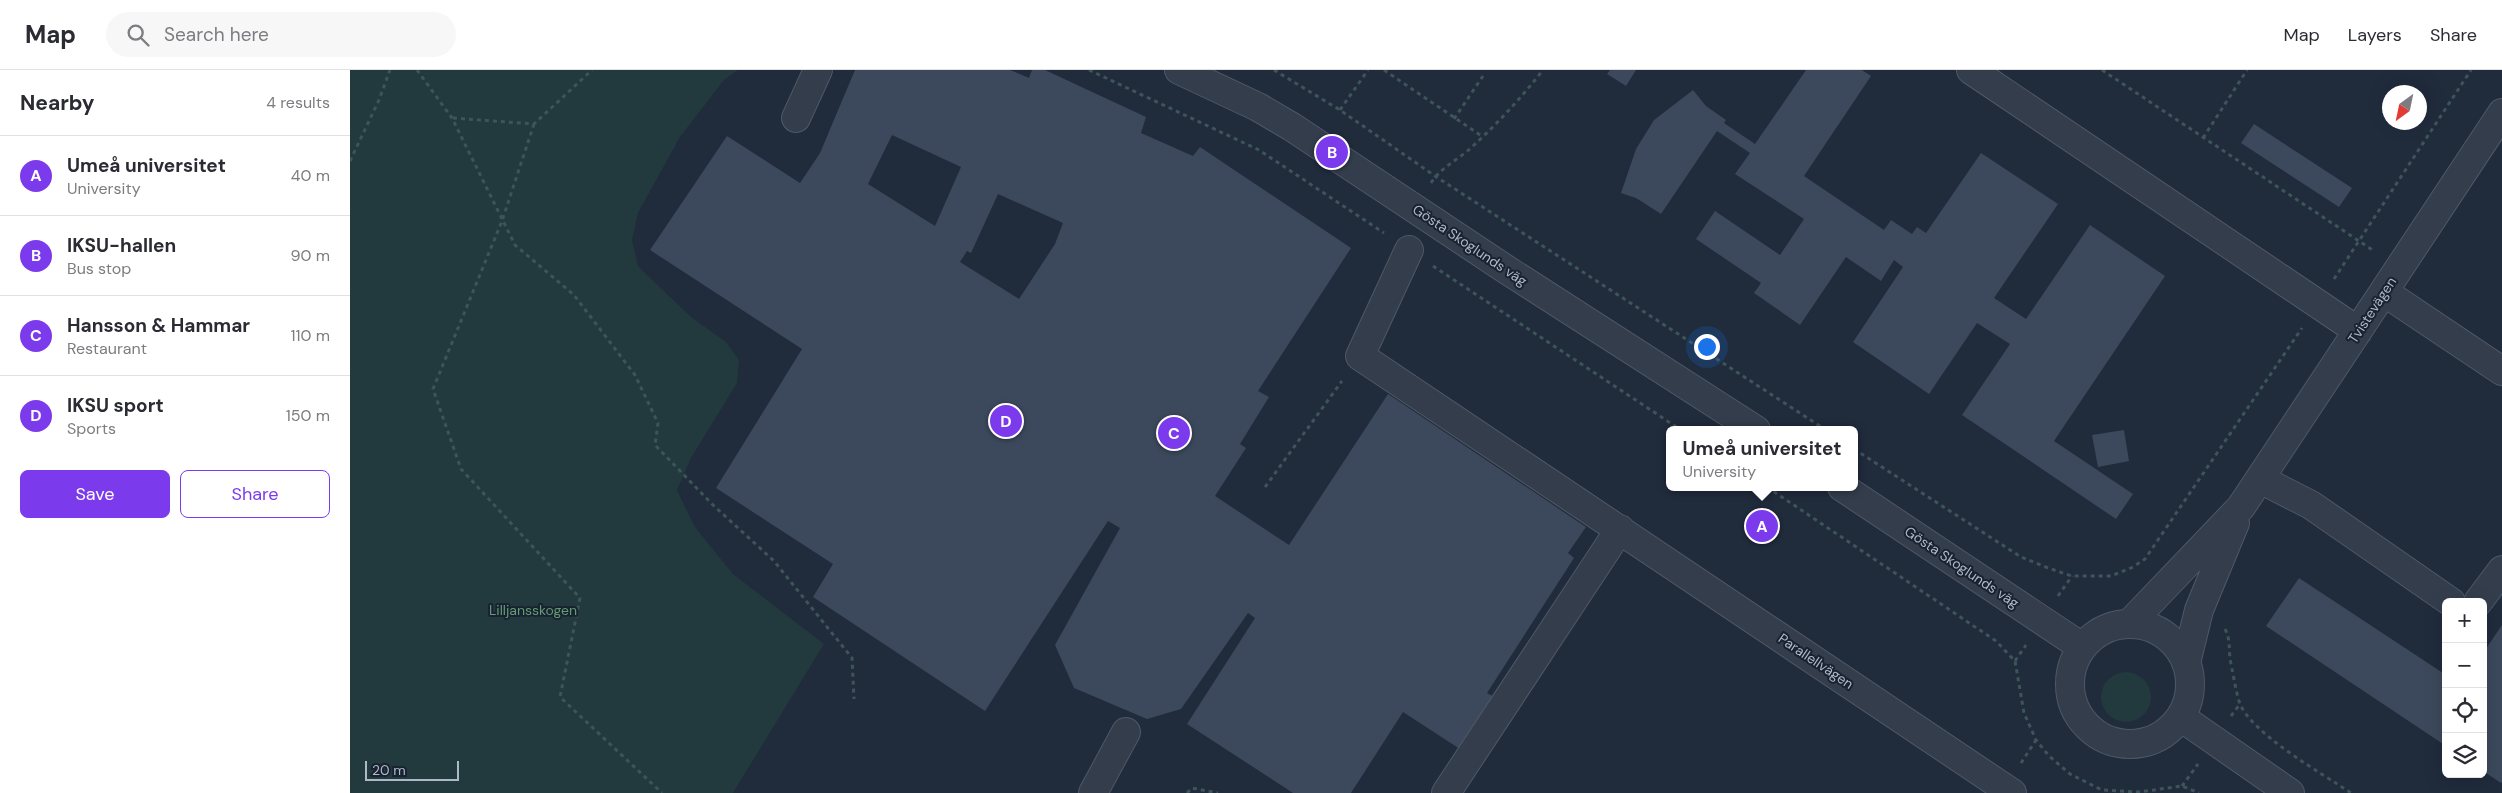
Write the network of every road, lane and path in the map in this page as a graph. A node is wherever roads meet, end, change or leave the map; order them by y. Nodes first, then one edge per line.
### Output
1 (390, 70) edge
2 (417, 70) edge
3 (592, 70) edge
4 (818, 70) edge
5 (1088, 70) edge
6 (1179, 70) edge
7 (1274, 70) edge
8 (1368, 70) edge
9 (1384, 70) edge
10 (1543, 70) edge
11 (1971, 70) edge
12 (2102, 70) edge
13 (2247, 70) edge
14 (1483, 76) dead end
15 (1340, 110) junction
16 (2502, 113) edge
17 (452, 118) junction
18 (796, 118) dead end
19 (1454, 119) junction
20 (534, 124) junction
21 (1483, 137) junction
22 (2203, 138) junction
23 (350, 160) edge
24 (1435, 176) junction
25 (1414, 208) junction
26 (502, 221) junction
27 (1409, 250) junction
28 (2400, 268) junction
29 (2384, 292) junction
30 (2358, 330) junction
31 (1360, 356) junction
32 (2502, 371) edge
33 (1675, 426) edge
34 (1750, 426) edge
35 (1820, 426) edge
36 (1858, 451) edge
37 (2260, 479) junction
38 (1265, 487) dead end
39 (1773, 491) edge
40 (1848, 491) edge
41 (2241, 507) junction
42 (1620, 529) junction
43 (2502, 570) edge
44 (2166, 588) junction
45 (2445, 598) edge
46 (2481, 598) edge
47 (2199, 610) junction
48 (2130, 623) junction
49 (2082, 647) junction
50 (2186, 663) junction
51 (854, 699) dead end
52 (2182, 718) junction
53 (1126, 732) dead end
54 (2008, 792) edge
55 (662, 793) edge
56 (1093, 793) edge
57 (1187, 793) edge
58 (1218, 793) edge
59 (1446, 793) edge
60 (2199, 793) edge
61 (2290, 793) edge
62 (2351, 793) edge

1 - 23 path
2 - 17 path
3 - 20 path
4 - 18 street
5 - 27 path
6 - 25 street, Gösta Skoglunds väg
7 - 15 path
8 - 15 path
9 - 19 path
10 - 21 path
11 - 30 street
12 - 22 path
13 - 22 path
14 - 19 path
15 - 24 path
16 - 28 street, Tvistevägen
17 - 20 path
17 - 26 path
19 - 21 path
20 - 26 path
21 - 24 path
22 - 28 path
24 - 25 path
24 - 35 path
25 - 34 street, Gösta Skoglunds väg
26 - 51 path
26 - 55 path
27 - 31 street
27 - 33 path
28 - 29 street, Tvistevägen
29 - 30 street, Tvistevägen
29 - 32 street
30 - 37 street, Tvistevägen
31 - 38 path
31 - 42 street, Parallellvägen
36 - 44 path
37 - 41 street, Tvistevägen
37 - 45 street
39 - 60 path
40 - 49 street, Gösta Skoglunds väg
41 - 44 street, Tvistevägen
41 - 47 street, Tvistevägen
42 - 54 street, Parallellvägen
42 - 59 street
43 - 46 street
44 - 48 street, Tvistevägen
47 - 50 street, Tvistevägen
47 - 62 path
48 - 49 street
48 - 50 street
49 - 52 street
50 - 52 street
52 - 61 street
53 - 56 street
57 - 58 path

